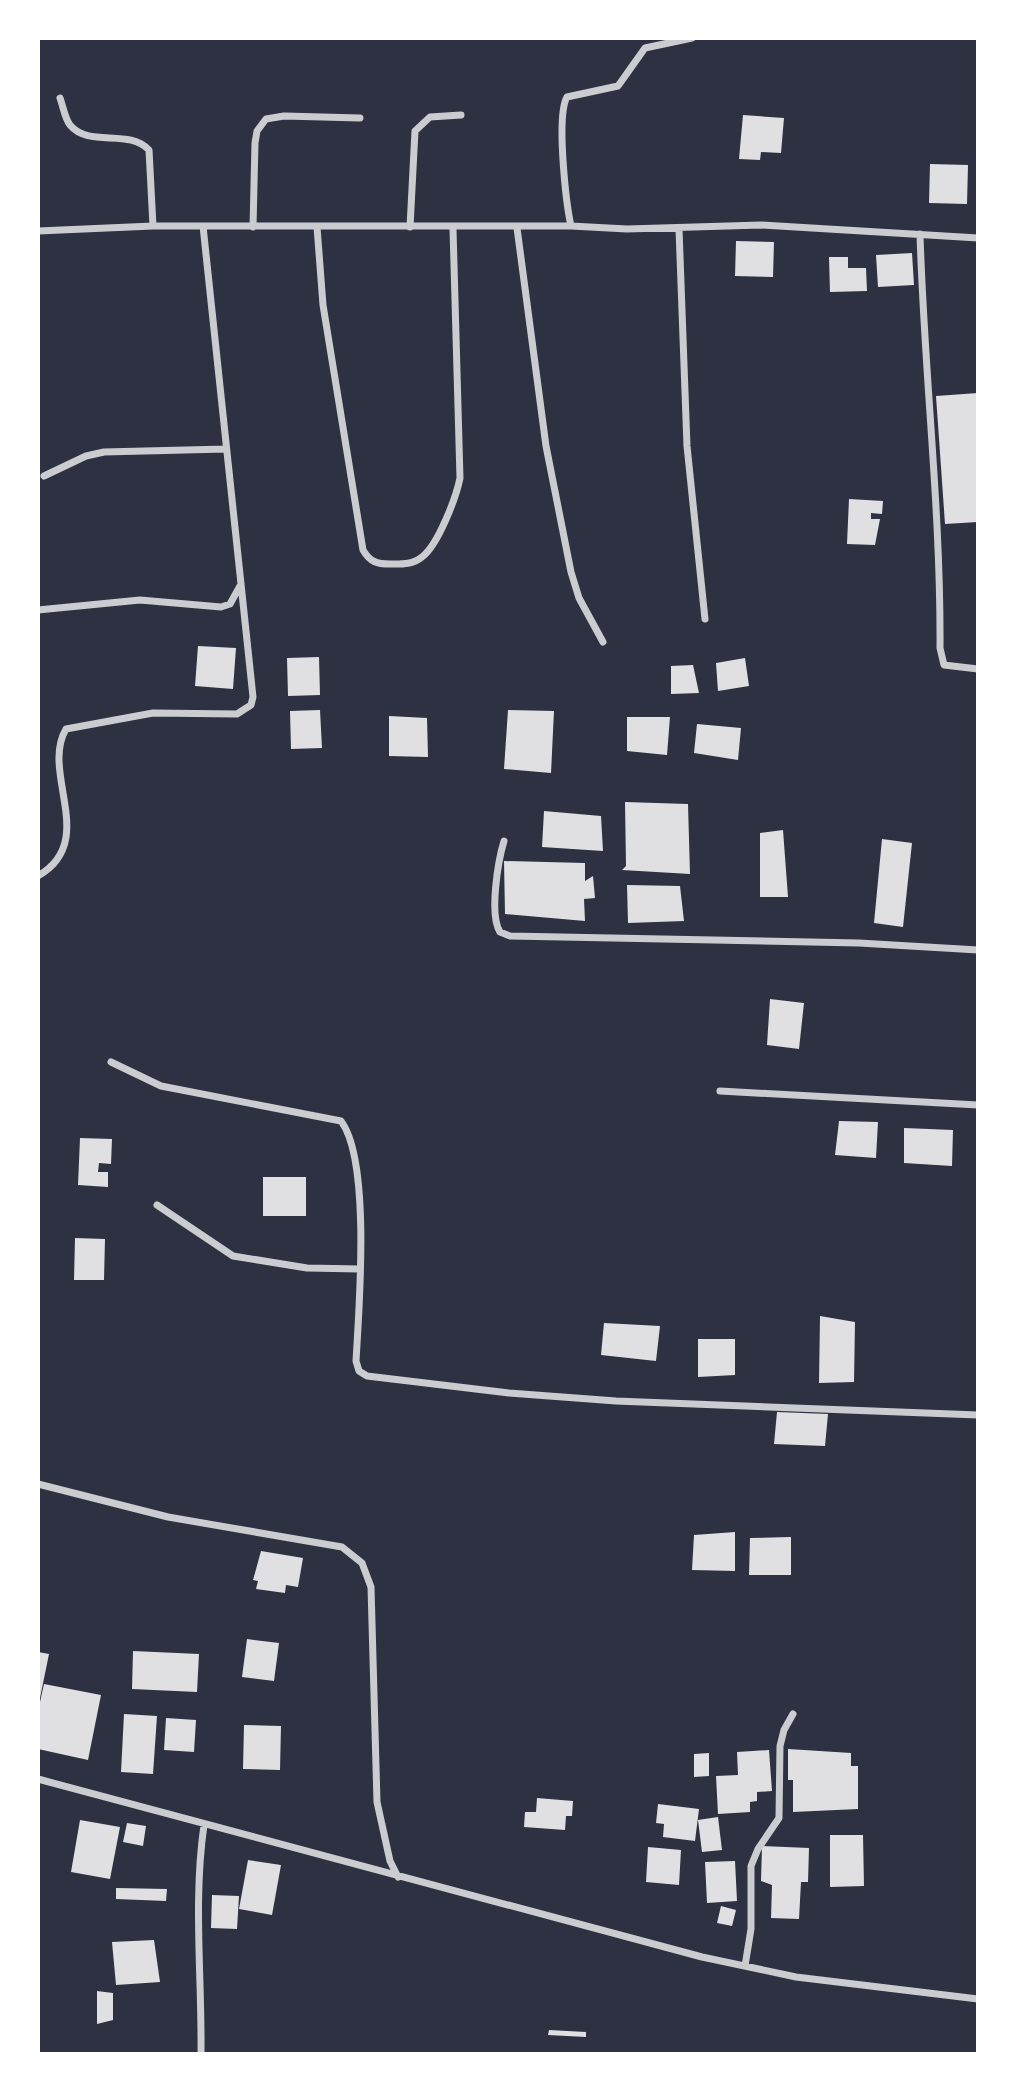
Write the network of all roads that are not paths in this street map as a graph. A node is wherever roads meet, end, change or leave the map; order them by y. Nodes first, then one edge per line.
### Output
1 (692, 38) edge
2 (60, 98) dead end
3 (461, 115) dead end
4 (360, 118) dead end
5 (153, 226) junction
6 (203, 226) junction
7 (570, 226) junction
8 (253, 227) junction
9 (317, 227) junction
10 (410, 227) junction
11 (517, 228) junction
12 (453, 229) junction
13 (679, 229) junction
14 (38, 231) edge
15 (920, 234) junction
16 (978, 238) edge
17 (226, 449) junction
18 (44, 476) dead end
19 (240, 586) junction
20 (38, 610) edge
21 (705, 619) dead end
22 (603, 642) dead end
23 (978, 669) edge
24 (504, 841) dead end
25 (38, 876) edge
26 (978, 950) edge
27 (111, 1062) dead end
28 (720, 1091) dead end
29 (978, 1105) edge
30 (157, 1205) dead end
31 (360, 1269) junction
32 (978, 1415) edge
33 (38, 1484) edge
34 (793, 1714) dead end
35 (38, 1779) edge
36 (204, 1825) junction
37 (398, 1877) junction
38 (745, 1966) junction
39 (978, 1999) edge
40 (201, 2053) edge

1 - 7 street
2 - 5 street
3 - 10 street
4 - 8 street
5 - 6 street
5 - 14 street
6 - 8 street
6 - 17 street
7 - 11 street
7 - 13 street
8 - 9 street
9 - 10 street
9 - 12 street
10 - 12 street
11 - 12 street
11 - 22 street
13 - 15 street
13 - 21 street
15 - 16 street
15 - 23 street
17 - 18 street
17 - 19 street
19 - 20 street
19 - 25 street
24 - 26 street
27 - 31 street
28 - 29 street
30 - 31 street
31 - 32 street
33 - 37 street
34 - 38 street
35 - 36 street
36 - 37 street
36 - 40 street
37 - 38 street
38 - 39 street

